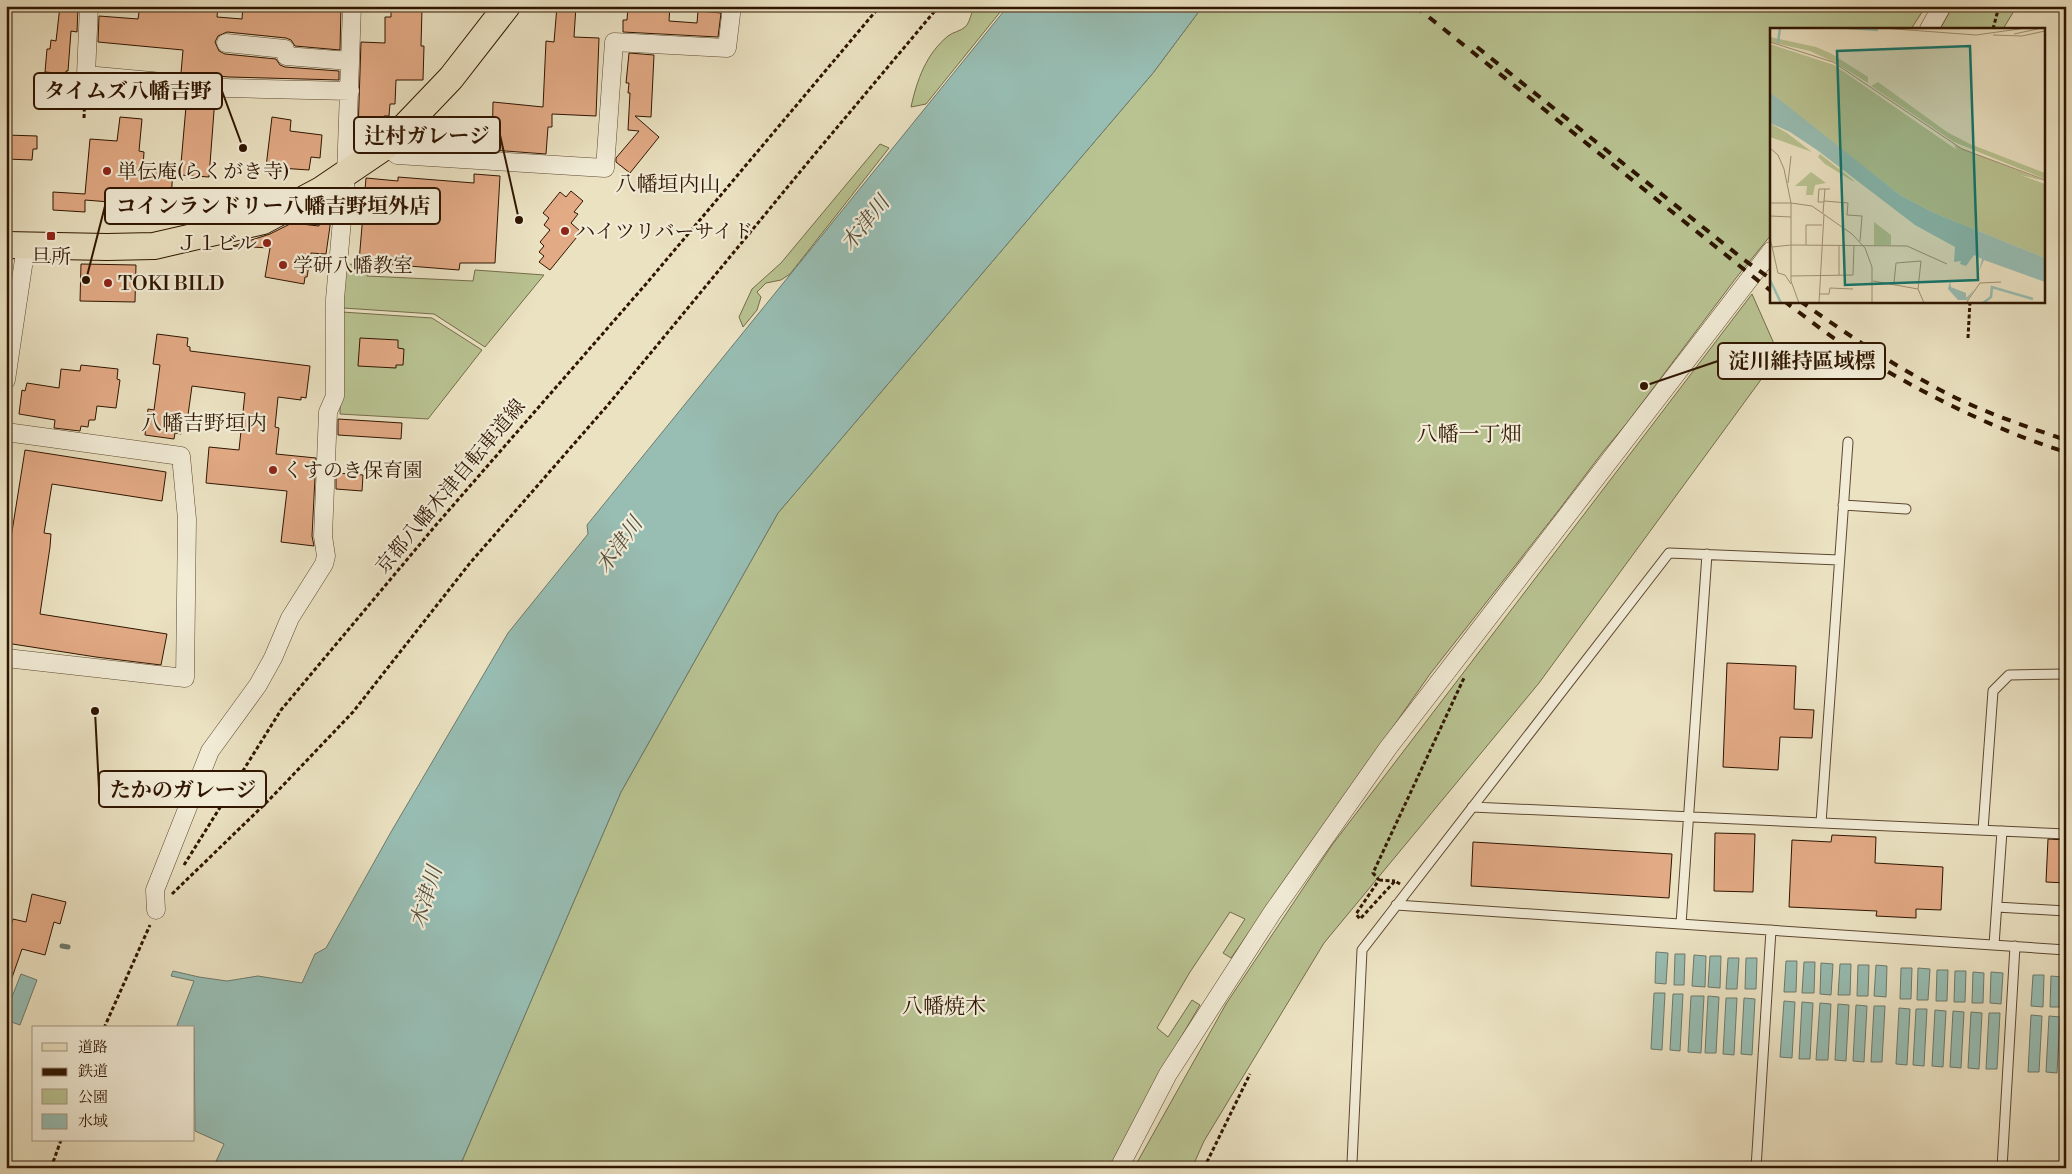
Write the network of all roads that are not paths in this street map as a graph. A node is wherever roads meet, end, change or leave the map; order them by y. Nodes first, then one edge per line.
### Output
1 (89, 6) edge
2 (352, 6) edge
3 (507, 6) edge
4 (732, 6) edge
5 (1942, 6) edge
6 (1930, 28) edge
7 (226, 43) dead end
8 (350, 61) junction
9 (350, 92) junction
10 (386, 146) junction
11 (346, 175) junction
12 (16, 246) edge
13 (1770, 252) edge
14 (6, 380) edge
15 (6, 432) edge
16 (1848, 442) dead end
17 (1843, 505) junction
18 (1906, 508) dead end
19 (1706, 554) junction
20 (1839, 560) junction
21 (6, 658) edge
22 (2066, 674) edge
23 (1472, 807) junction
24 (1688, 817) junction
25 (1821, 823) junction
26 (1983, 830) junction
27 (2002, 831) junction
28 (2066, 834) edge
29 (1396, 905) junction
30 (1997, 907) junction
31 (156, 910) road end
32 (2066, 911) edge
33 (1681, 924) junction
34 (1771, 930) junction
35 (1994, 945) junction
36 (2015, 946) junction
37 (2066, 950) edge
38 (1118, 1168) edge
39 (1354, 1168) edge
40 (1756, 1168) edge
41 (2002, 1168) edge

1 - 9 street
2 - 8 street
3 - 10 main road
4 - 10 street
5 - 6 street
7 - 8 street
8 - 9 street
9 - 11 street
10 - 11 main road
11 - 12 main road
11 - 31 street
12 - 14 street
13 - 38 street
15 - 21 street
16 - 17 lane
17 - 18 lane
17 - 20 lane
19 - 20 lane
19 - 23 lane
19 - 24 lane
20 - 25 lane
22 - 26 lane
23 - 24 lane
23 - 29 lane
24 - 25 lane
24 - 33 lane
25 - 26 lane
26 - 27 lane
27 - 28 lane
27 - 30 lane
29 - 33 lane
29 - 39 lane
30 - 32 lane
30 - 35 lane
33 - 34 lane
34 - 35 lane
34 - 40 lane
35 - 36 lane
36 - 37 lane
36 - 41 lane

